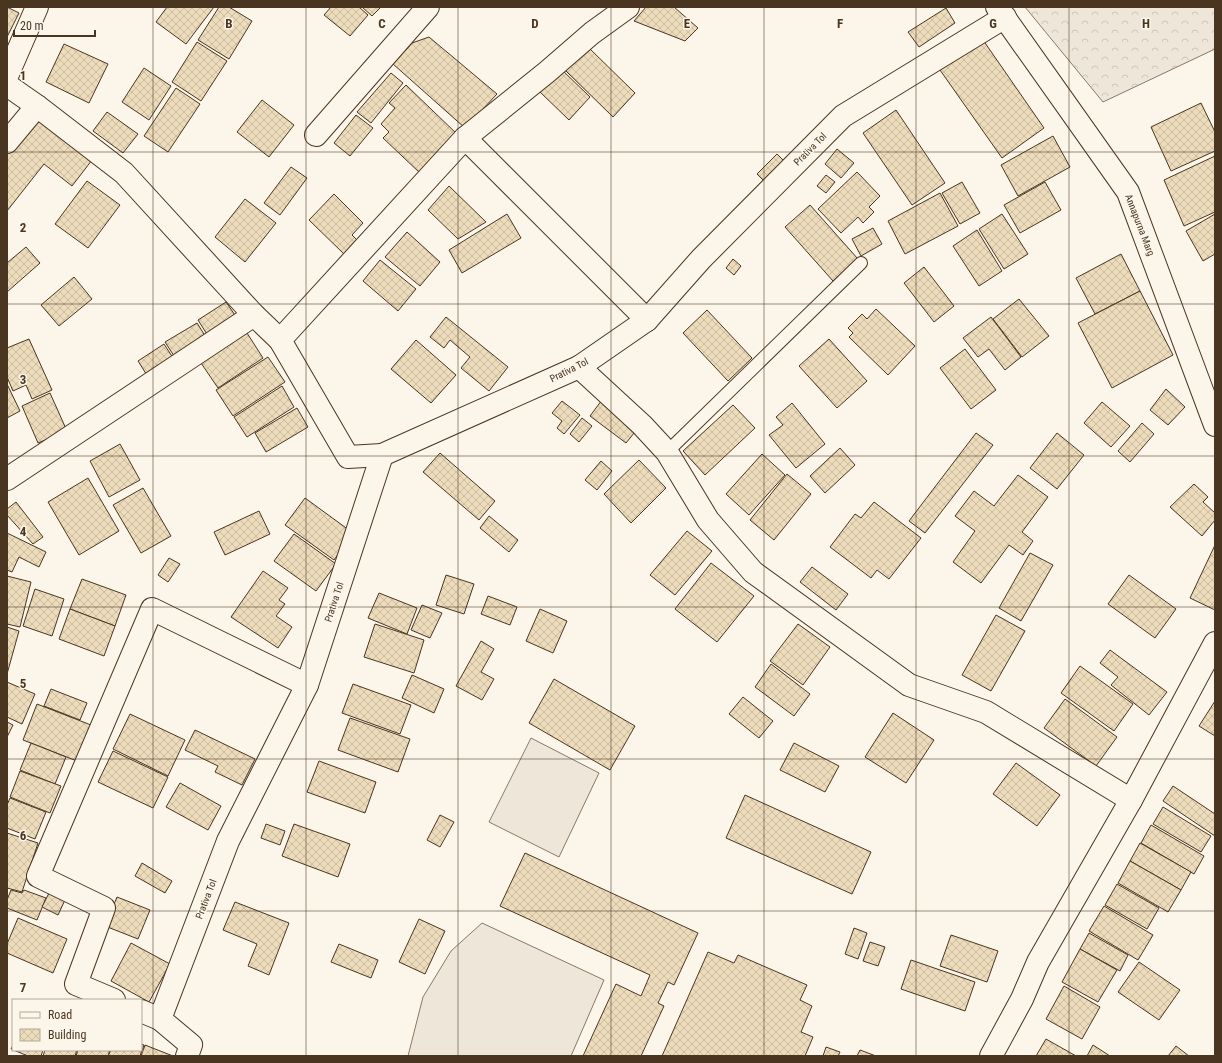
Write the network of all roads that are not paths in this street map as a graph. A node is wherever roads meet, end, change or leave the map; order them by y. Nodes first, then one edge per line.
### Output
1 (37, 7) edge
2 (428, 7) edge
3 (628, 7) edge
4 (1001, 12) edge
5 (7, 76) edge
6 (7, 85) edge
7 (38, 106) junction
8 (316, 135) dead end
9 (465, 138) junction
10 (7, 142) edge
11 (861, 263) dead end
12 (254, 315) junction
13 (647, 320) junction
14 (280, 340) junction
15 (579, 368) junction
16 (1215, 425) edge
17 (667, 452) junction
18 (382, 455) junction
19 (7, 479) edge
20 (1215, 643) edge
21 (307, 685) junction
22 (1131, 800) junction
23 (112, 999) edge
24 (150, 1015) edge
25 (187, 1056) edge
26 (991, 1056) edge

1 - 5 street
2 - 8 street
3 - 9 street
4 - 13 street, Prativa Tol
4 - 16 street, Annapurna Marg
6 - 7 street
7 - 10 street
7 - 12 street
9 - 13 street
9 - 14 street
11 - 17 lane
12 - 14 street
12 - 19 street
13 - 15 street, Prativa Tol
14 - 18 street
15 - 17 street
15 - 18 street, Prativa Tol
17 - 22 street
18 - 21 street, Prativa Tol
20 - 22 street
21 - 23 street
21 - 24 street, Prativa Tol
22 - 26 street
24 - 25 street

